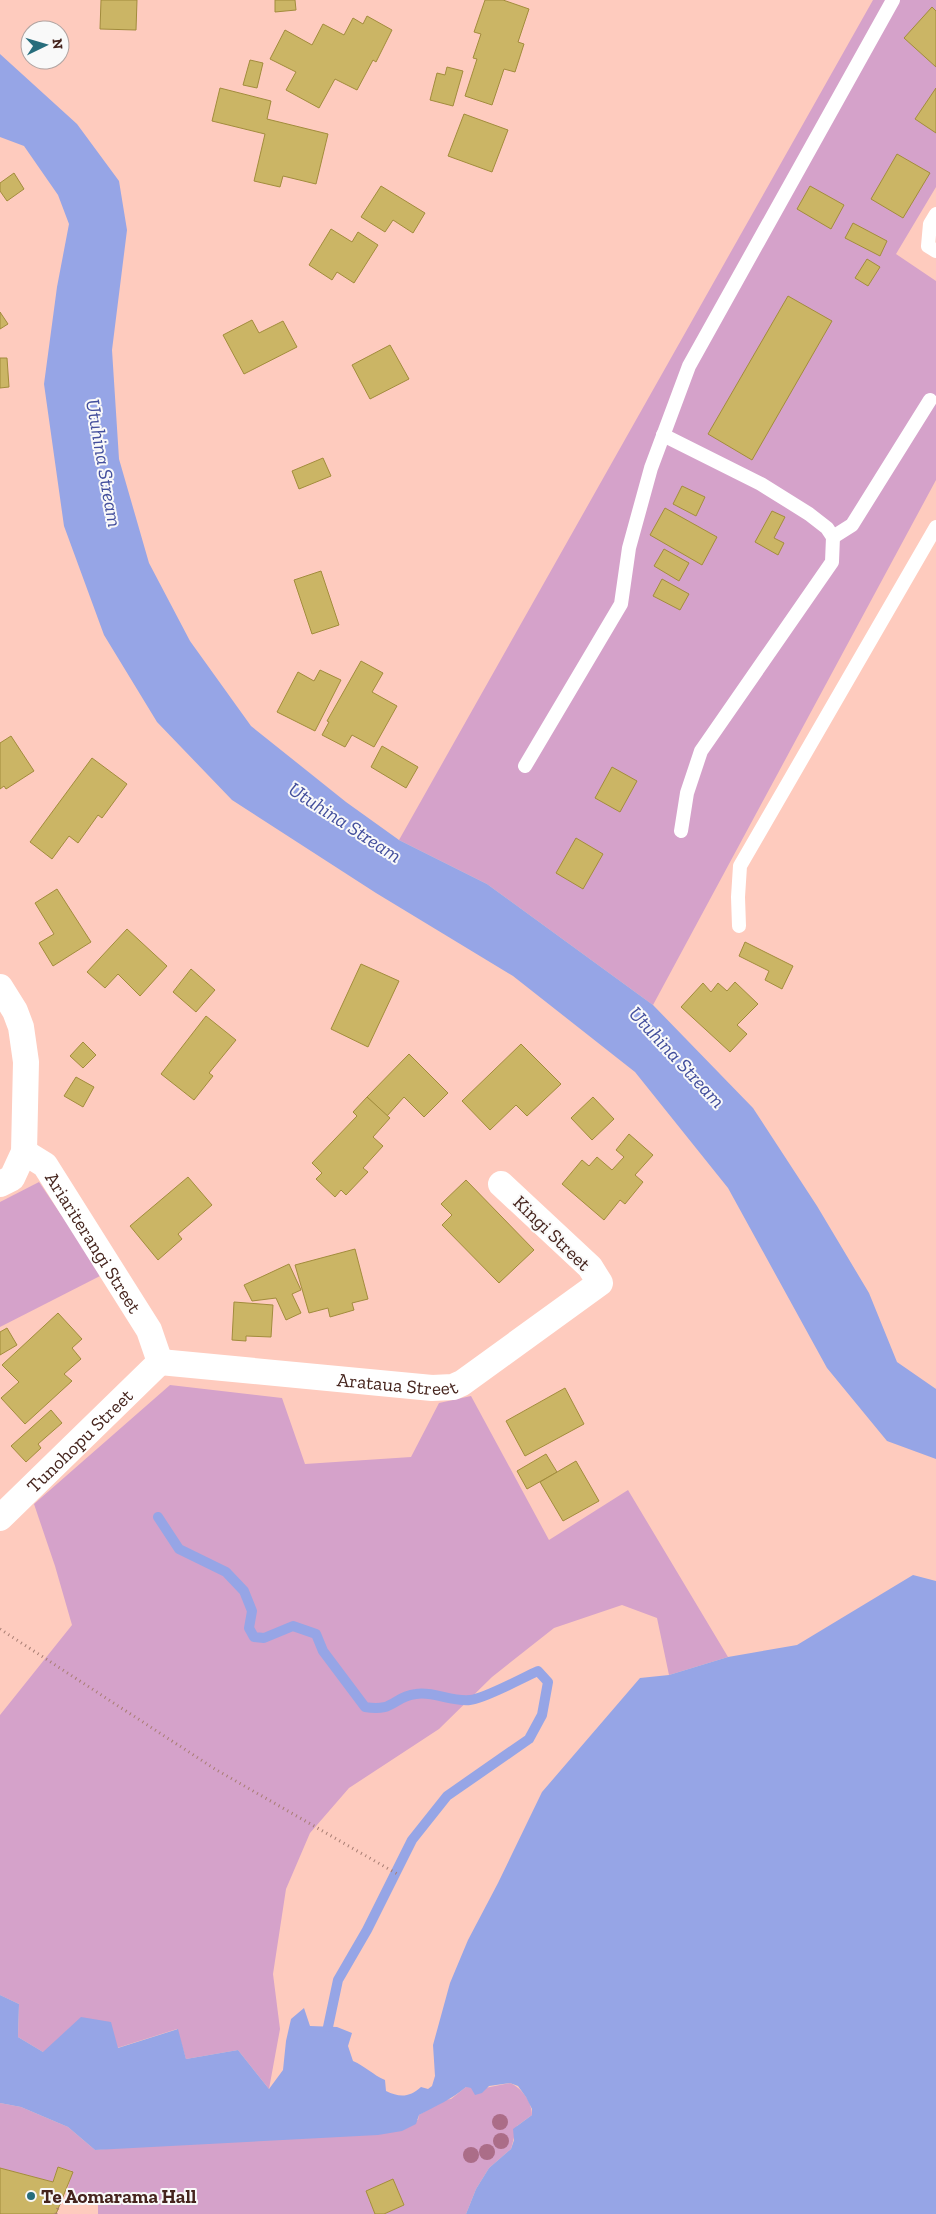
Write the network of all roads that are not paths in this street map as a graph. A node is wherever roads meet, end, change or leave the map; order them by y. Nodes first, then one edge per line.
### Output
1 (893, 0) edge
2 (936, 214) edge
3 (936, 251) edge
4 (930, 400) dead end
5 (663, 435) junction
6 (936, 528) edge
7 (832, 537) junction
8 (525, 766) dead end
9 (681, 831) dead end
10 (739, 926) dead end
11 (0, 987) edge
12 (24, 1152) junction
13 (0, 1184) edge
14 (501, 1184) dead end
15 (600, 1283) joint
16 (160, 1362) junction
17 (0, 1518) edge

1 - 5 lane
2 - 3 lane
4 - 7 lane
5 - 7 lane
5 - 8 lane
6 - 10 lane
7 - 9 lane
11 - 12 street
12 - 13 street
12 - 16 street, Ariariterangi Street
14 - 15 street, Kingi Street
15 - 16 street, Arataua Street
16 - 17 street, Tunohopu Street

